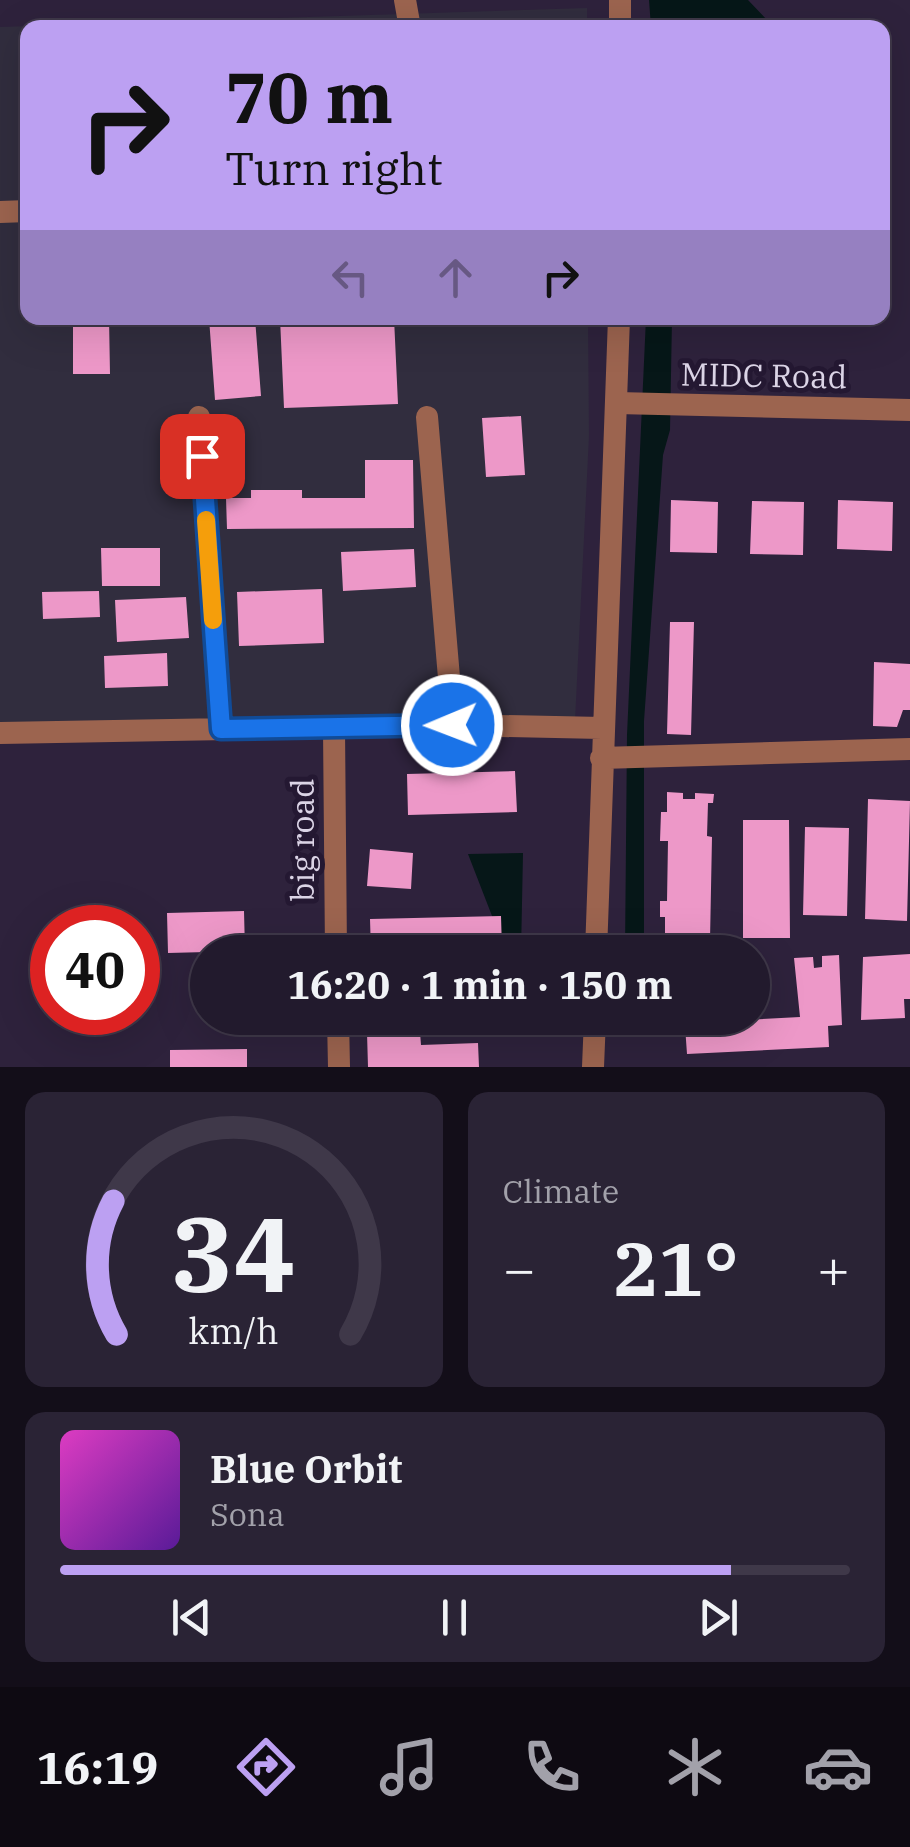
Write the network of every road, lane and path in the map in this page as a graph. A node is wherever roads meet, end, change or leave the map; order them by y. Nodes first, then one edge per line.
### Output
1 (620, 325) edge
2 (626, 404) junction
3 (910, 410) edge
4 (199, 417) dead end
5 (427, 417) dead end
6 (452, 725) junction
7 (334, 728) junction
8 (602, 728) junction
9 (221, 729) junction
10 (0, 733) edge
11 (910, 749) edge
12 (608, 758) junction
13 (336, 935) edge
14 (597, 935) edge
15 (338, 1035) edge
16 (594, 1035) edge
17 (339, 1067) edge
18 (593, 1067) edge

1 - 2 street
2 - 3 street, MIDC Road
2 - 8 street
4 - 9 street
5 - 6 street
6 - 7 street
6 - 8 street
7 - 9 street
7 - 13 street, big road
8 - 12 street
9 - 10 street
11 - 12 street
12 - 14 street
15 - 17 street
16 - 18 street

